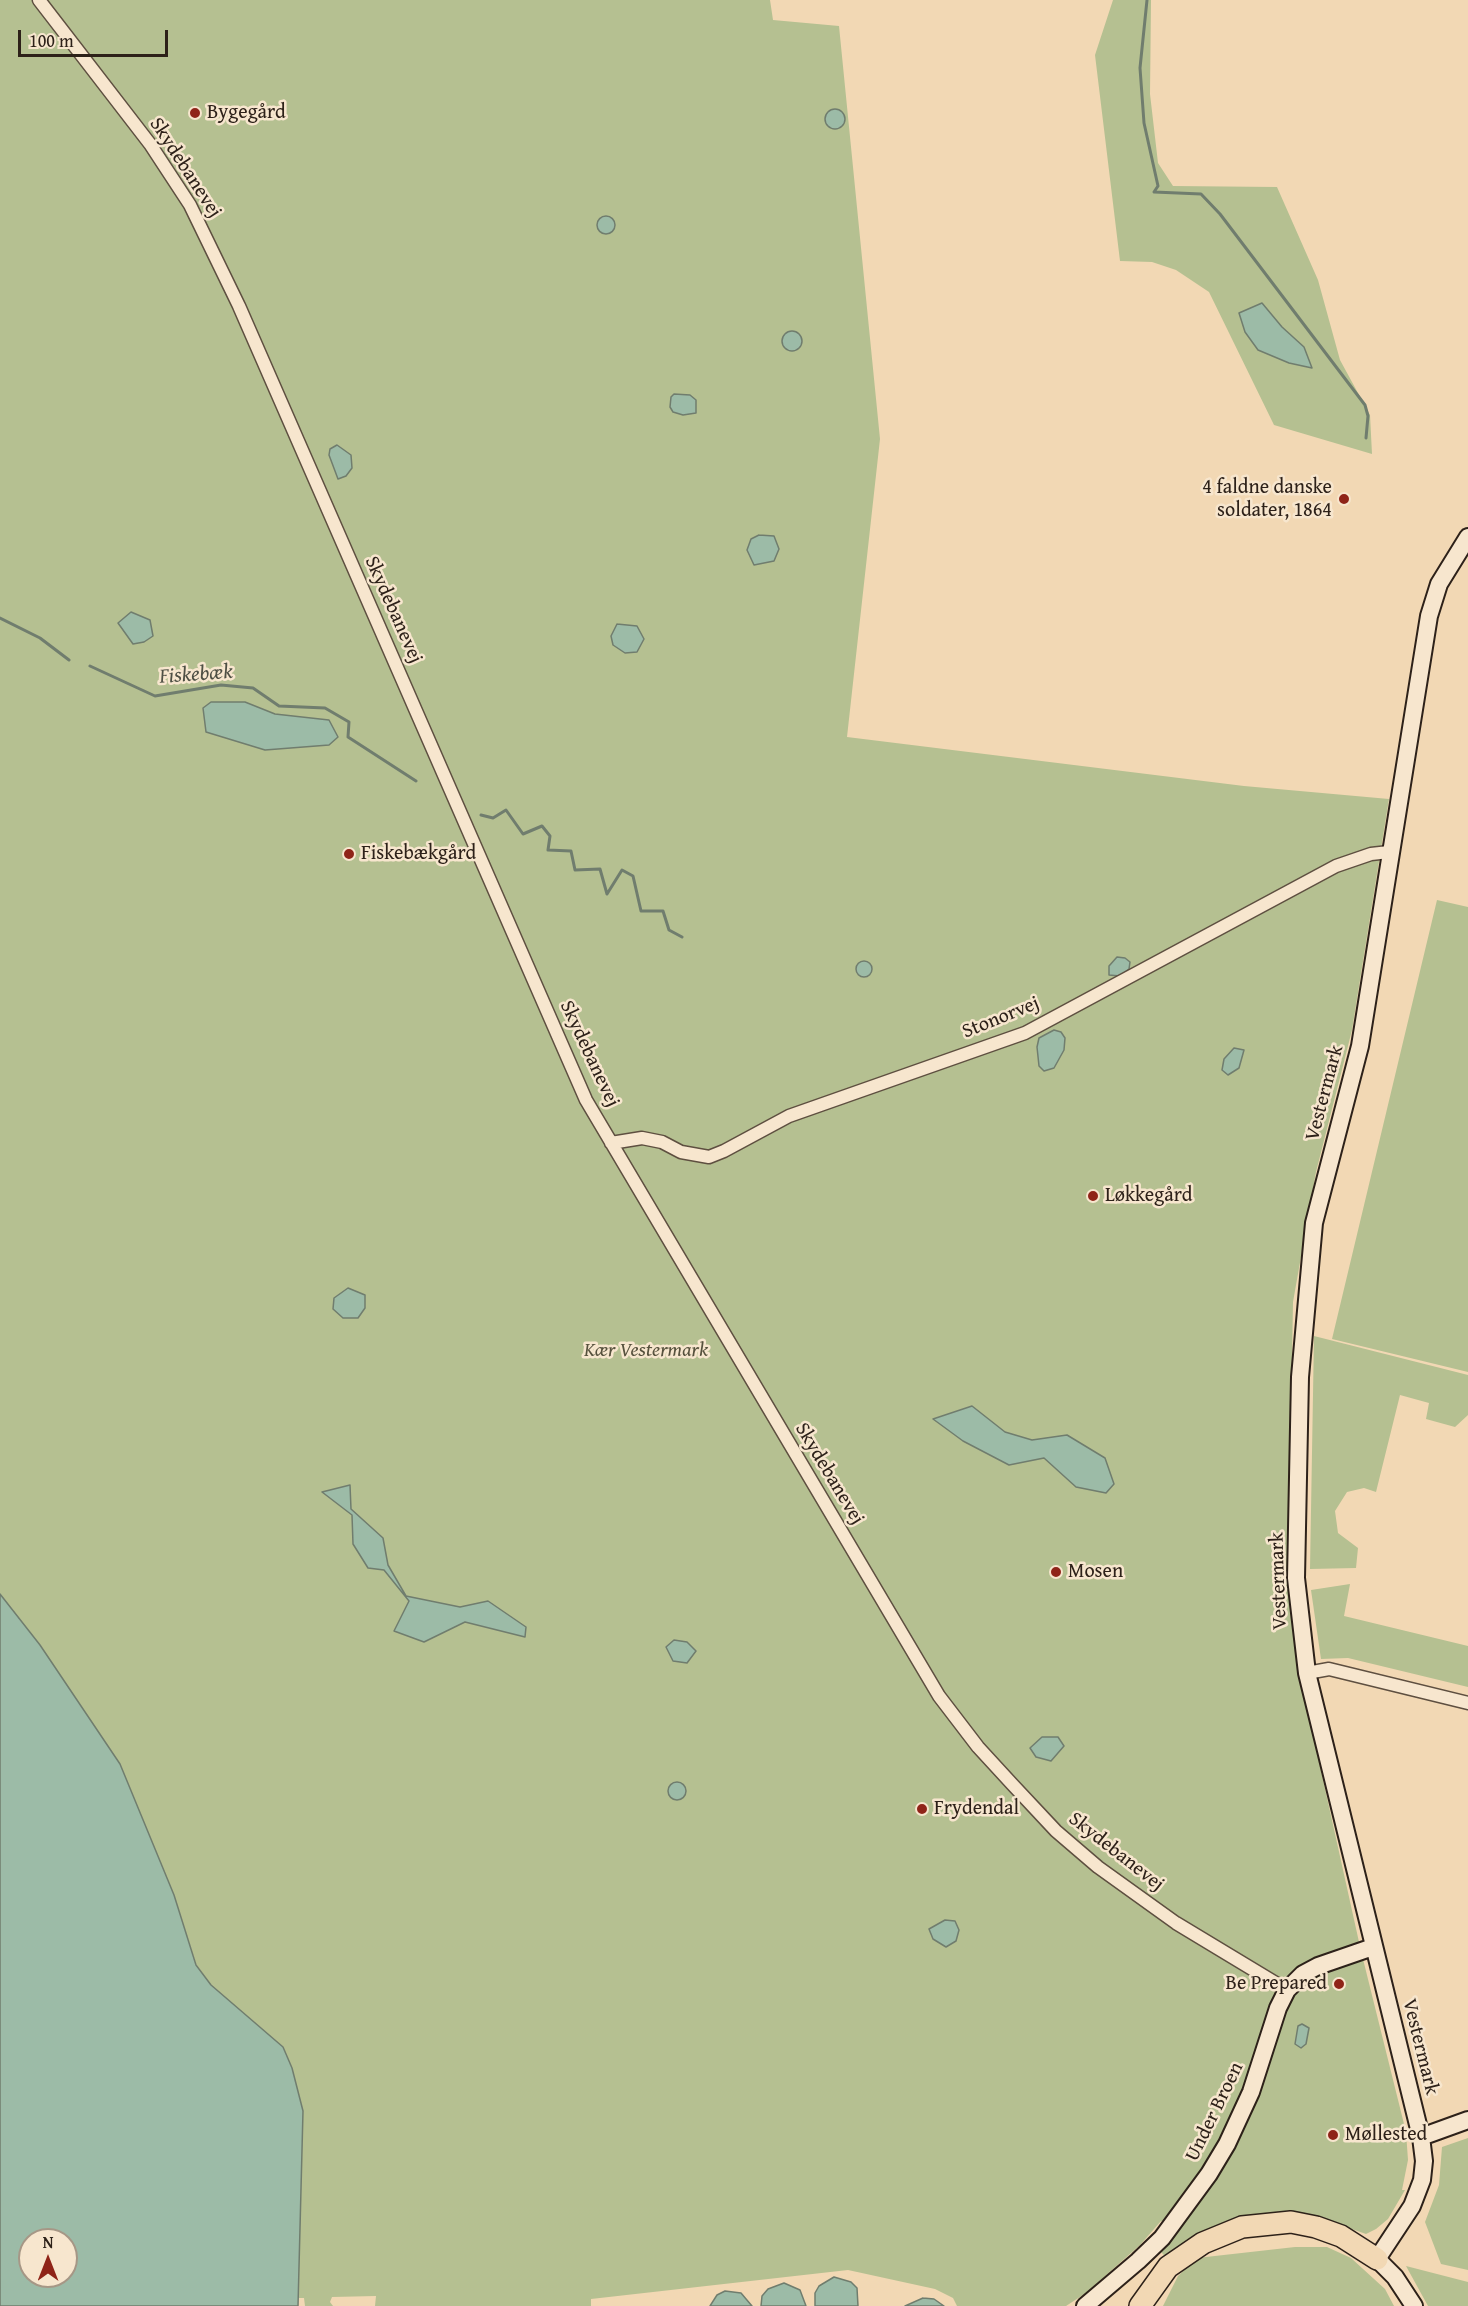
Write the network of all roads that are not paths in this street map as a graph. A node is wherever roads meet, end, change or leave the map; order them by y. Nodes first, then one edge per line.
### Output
1 (39, 0) edge
2 (1468, 537) edge
3 (1389, 852) junction
4 (611, 1143) junction
5 (1307, 1672) junction
6 (1468, 1703) edge
7 (1373, 1947) junction
8 (1287, 1990) junction
9 (1468, 2120) edge
10 (1421, 2137) junction
11 (1185, 2255) junction
12 (1377, 2259) junction
13 (1085, 2306) edge
14 (1140, 2306) edge
15 (1155, 2306) edge
16 (1414, 2306) edge

1 - 4 street, Skydebanevej
2 - 3 street, Vestermark
3 - 4 street, Stonorvej
3 - 5 street, Vestermark
4 - 8 street, Skydebanevej
5 - 6 street
5 - 7 street, Vestermark
7 - 8 street, Under Broen
7 - 10 street, Vestermark
8 - 13 street, Under Broen
9 - 10 street
10 - 12 street, Vestermark
11 - 12 highway
11 - 14 highway
11 - 15 highway
12 - 16 street

